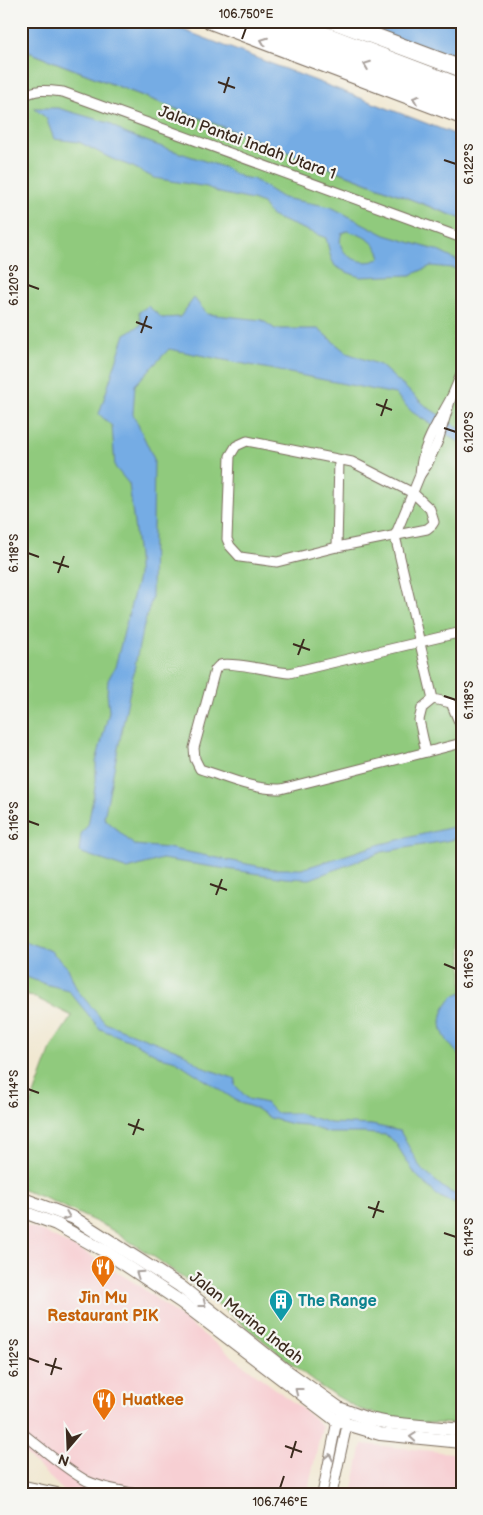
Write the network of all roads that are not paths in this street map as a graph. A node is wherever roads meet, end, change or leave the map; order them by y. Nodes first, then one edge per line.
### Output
1 (211, 21) edge
2 (252, 21) edge
3 (289, 21) edge
4 (334, 21) edge
5 (462, 69) edge
6 (462, 87) edge
7 (21, 98) edge
8 (462, 101) edge
9 (462, 116) edge
10 (462, 238) edge
11 (462, 373) edge
12 (339, 460) junction
13 (413, 493) junction
14 (395, 536) junction
15 (337, 547) junction
16 (462, 632) edge
17 (420, 642) junction
18 (433, 699) junction
19 (462, 734) edge
20 (462, 743) edge
21 (426, 752) junction
22 (21, 1198) edge
23 (21, 1211) edge
24 (341, 1418) junction
25 (462, 1430) edge
26 (21, 1432) edge
27 (462, 1442) edge
28 (21, 1484) edge
29 (63, 1494) edge
30 (136, 1494) edge
31 (322, 1494) edge
32 (332, 1494) edge

9 -> 1 highway
8 -> 2 highway
3 - 6 highway
4 - 5 highway
7 - 10 street, Jalan Pantai Indah Utara 1
11 - 13 street
12 - 13 street
12 - 15 street
12 - 15 street
13 - 14 street
13 - 14 street
14 - 15 street
14 - 17 street
16 - 17 street
17 - 18 street
17 - 21 street
18 - 19 street
18 - 21 street
20 - 21 street
22 -> 24 main road, Jalan Marina Indah
24 -> 23 main road, Jalan Marina Indah
24 - 25 main road, Jalan Marina Indah
27 -> 24 main road, Jalan Marina Indah
31 -> 24 street
24 - 32 street
26 - 30 street
28 - 29 street

